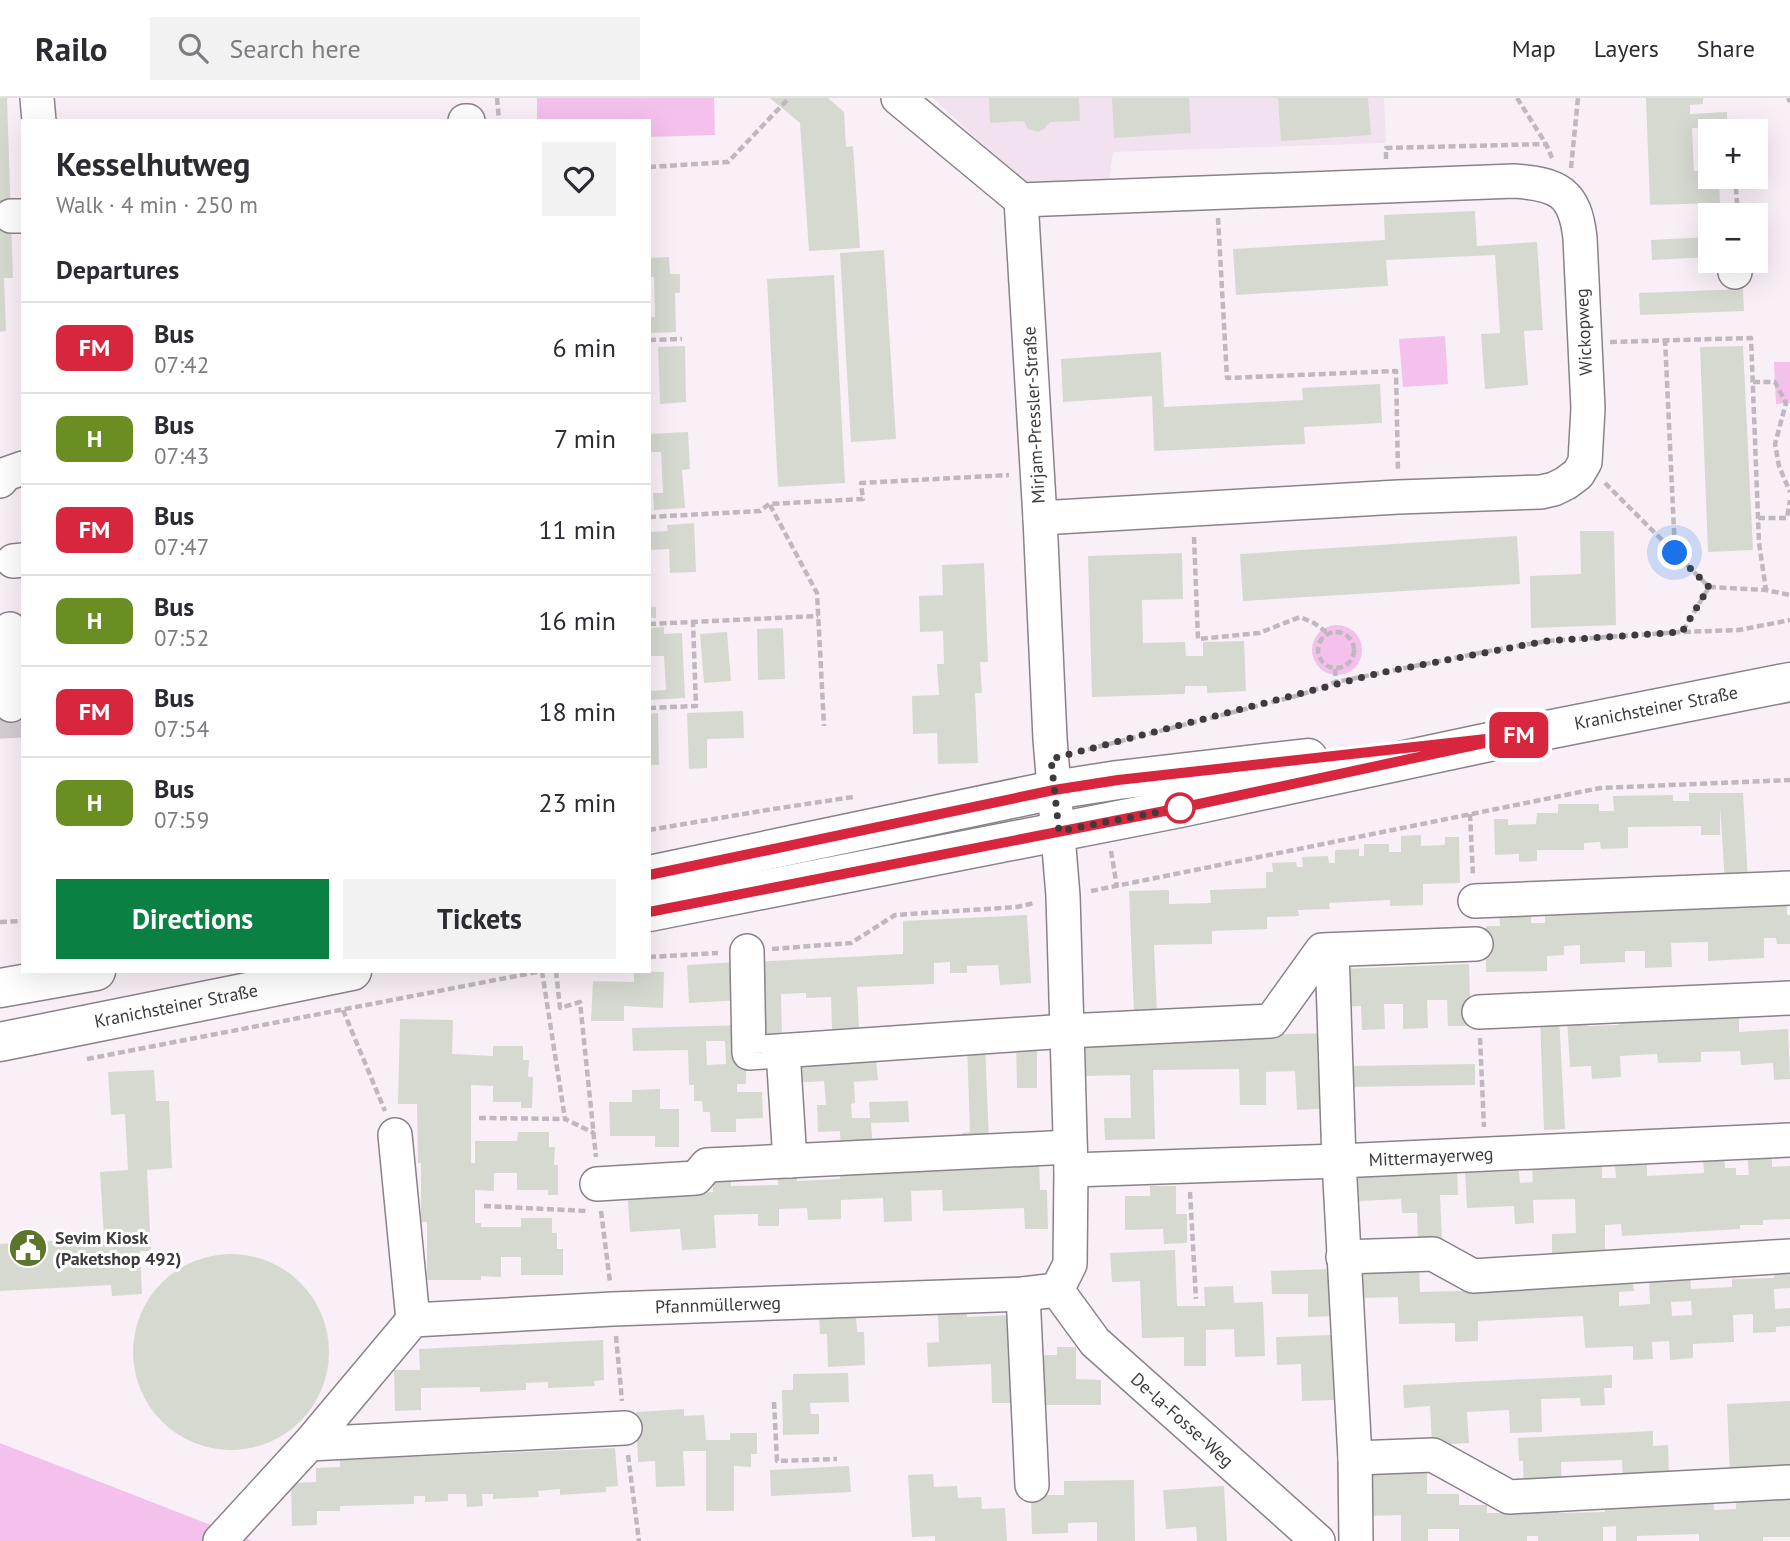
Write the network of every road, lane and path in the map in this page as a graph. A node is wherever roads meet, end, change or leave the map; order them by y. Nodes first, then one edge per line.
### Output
1 (37, 98) edge
2 (498, 98) edge
3 (789, 98) edge
4 (898, 98) edge
5 (1517, 98) edge
6 (1578, 98) edge
7 (39, 119) edge
8 (499, 119) edge
9 (651, 167) edge
10 (1217, 193) junction
11 (1568, 197) junction
12 (1021, 200) junction
13 (682, 339) dead end
14 (1665, 339) junction
15 (651, 340) edge
16 (1585, 343) junction
17 (1753, 382) junction
18 (1585, 462) junction
19 (21, 469) edge
20 (1037, 474) junction
21 (0, 481) edge
22 (1790, 492) edge
23 (1398, 497) junction
24 (1790, 500) edge
25 (769, 504) junction
26 (1193, 508) junction
27 (651, 517) edge
28 (1040, 518) junction
29 (1759, 518) junction
30 (1675, 553) junction
31 (1709, 587) junction
32 (1766, 590) junction
33 (1790, 595) edge
34 (818, 616) junction
35 (1790, 620) edge
36 (693, 622) junction
37 (651, 624) edge
38 (11, 628) edge
39 (1682, 632) junction
40 (1329, 634) junction
41 (1335, 669) junction
42 (1336, 682) junction
43 (1790, 682) edge
44 (11, 705) tunnel mouth
45 (651, 708) edge
46 (824, 726) dead end
47 (1522, 735) junction
48 (1053, 775) junction
49 (1790, 780) edge
50 (861, 796) dead end
51 (651, 830) edge
52 (1059, 831) junction
53 (1110, 838) dead end
54 (651, 875) edge
55 (1117, 887) junction
56 (1790, 888) edge
57 (1063, 896) junction
58 (1475, 901) dead end
59 (651, 912) edge
60 (21, 921) edge
61 (0, 922) edge
62 (1476, 944) dead end
63 (1332, 950) junction
64 (747, 951) junction
65 (651, 957) edge
66 (85, 973) edge
67 (342, 973) edge
68 (532, 973) edge
69 (542, 973) edge
70 (556, 973) edge
71 (0, 988) edge
72 (1790, 998) edge
73 (343, 1010) junction
74 (1479, 1012) dead end
75 (1067, 1031) junction
76 (0, 1042) edge
77 (783, 1051) junction
78 (82, 1060) dead end
79 (478, 1118) dead end
80 (565, 1119) junction
81 (395, 1135) joint
82 (1790, 1140) edge
83 (1071, 1159) junction
84 (790, 1161) junction
85 (1339, 1161) junction
86 (1189, 1167) junction
87 (599, 1198) joint
88 (484, 1206) dead end
89 (1790, 1256) edge
90 (1343, 1257) junction
91 (1057, 1290) junction
92 (1023, 1294) junction
93 (1196, 1299) dead end
94 (413, 1320) junction
95 (774, 1402) dead end
96 (625, 1428) dead end
97 (309, 1444) junction
98 (1355, 1458) junction
99 (837, 1459) dead end
100 (1790, 1482) edge
101 (1032, 1485) dead end
102 (220, 1541) edge
103 (1318, 1541) edge
104 (1356, 1541) edge

1 - 7 street
2 - 8 path
3 - 9 path
4 - 12 street
5 - 11 path
6 - 11 path
10 - 11 street
10 - 12 street
10 - 23 path
11 - 16 street, Wickopweg
12 - 20 street, Mirjam-Pressler-Straße
13 - 15 path
14 - 16 path
14 - 17 path
14 - 30 path
16 - 18 street, Wickopweg
17 - 22 path
17 - 29 path
18 - 23 street
18 - 30 path
19 - 21 street
20 - 25 path
20 - 28 street, Mirjam-Pressler-Straße
23 - 26 street
24 - 29 path
25 - 27 path
25 - 34 path
26 - 28 street
26 - 40 path
28 - 48 street, Mirjam-Pressler-Straße
29 - 32 path
30 - 31 path
31 - 32 path
31 - 39 path
32 - 33 path
34 - 36 path
34 - 46 path
35 - 39 path
36 - 37 path
36 - 45 path
38 - 44 street
39 - 42 path
40 - 41 path
40 - 41 path
41 - 42 path
42 - 48 path
43 - 47 main road, Kranichsteiner Straße
47 - 48 main road, Kranichsteiner Straße
47 - 52 main road, Kranichsteiner Straße
48 - 52 street, Mirjam-Pressler-Straße
48 - 54 main road, Kranichsteiner Straße
49 - 55 path
50 - 51 path
52 - 57 street, Mirjam-Pressler-Straße
52 - 59 main road, Kranichsteiner Straße
53 - 55 path
55 - 57 path
56 - 58 street
57 - 64 path
57 - 75 street, Mirjam-Pressler-Straße
60 - 61 path
62 - 63 street
63 - 75 street
63 - 85 street
64 - 65 path
64 - 77 street
66 - 71 main road
67 - 76 main road, Kranichsteiner Straße
68 - 73 path
69 - 80 path
70 - 80 path
72 - 74 street
73 - 78 path
73 - 81 path
75 - 77 street
75 - 83 street, Mirjam-Pressler-Straße
77 - 84 street
79 - 80 path
81 - 94 street
82 - 85 street, Mittermayerweg
83 - 84 street, Mittermayerweg
83 - 86 street, Mittermayerweg
83 - 91 street, Mirjam-Pressler-Straße
84 - 87 street, Mittermayerweg
85 - 86 street, Mittermayerweg
85 - 90 street
86 - 93 path
87 - 88 path
89 - 90 street
90 - 98 street
91 - 92 street, Pfannmüllerweg
91 - 103 street, De-la-Fosse-Weg
92 - 94 street, Pfannmüllerweg
92 - 101 street
94 - 97 street
95 - 99 path
96 - 97 street
97 - 102 street
98 - 100 street
98 - 104 street

